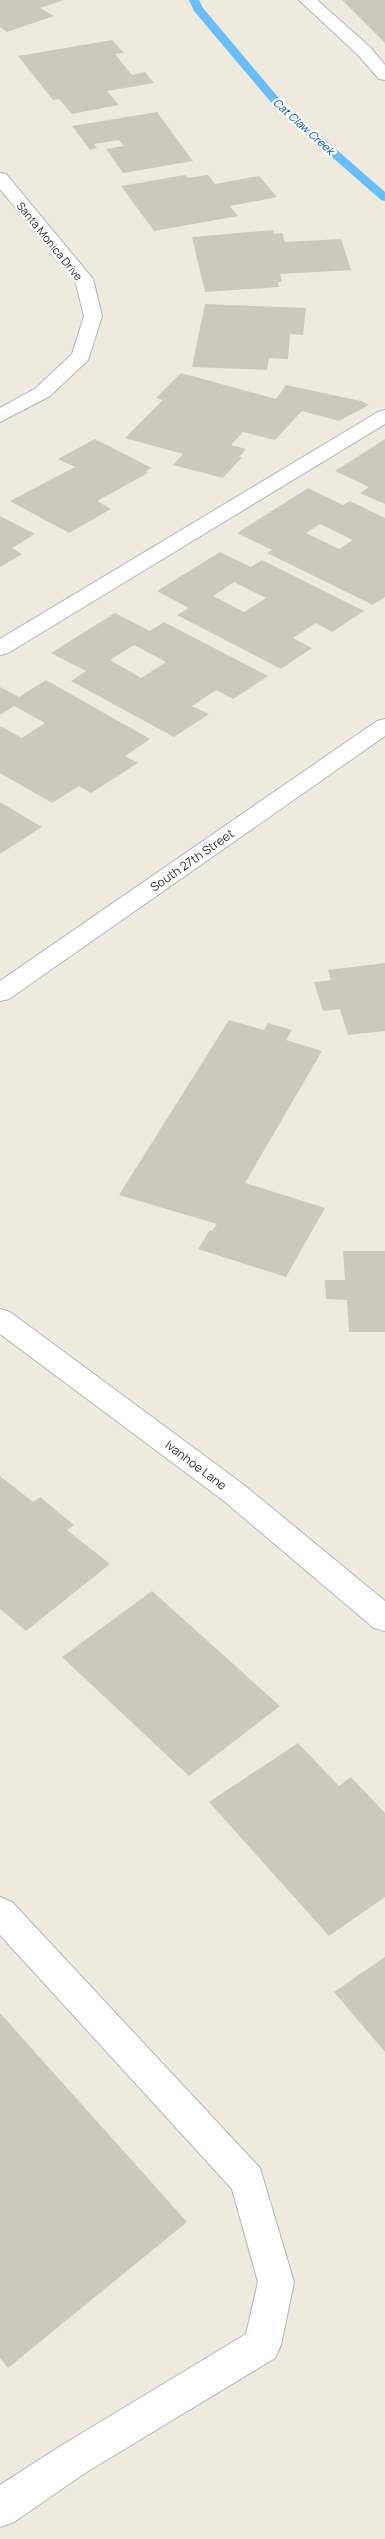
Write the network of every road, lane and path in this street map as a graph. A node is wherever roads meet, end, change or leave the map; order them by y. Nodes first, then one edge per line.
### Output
1 (307, 0) edge
2 (385, 75) edge
3 (0, 178) edge
4 (6, 194) edge
5 (0, 416) edge
6 (385, 416) edge
7 (0, 648) edge
8 (385, 726) edge
9 (0, 993) edge
10 (0, 1319) edge
11 (385, 1619) edge
12 (0, 1912) edge
13 (0, 2508) edge

1 - 2 street
3 - 4 street, Santa Monica Drive
4 - 5 street, Santa Monica Drive
6 - 7 street
8 - 9 street, South 27th Street
10 - 11 street, Ivanhoe Lane
12 - 13 street

